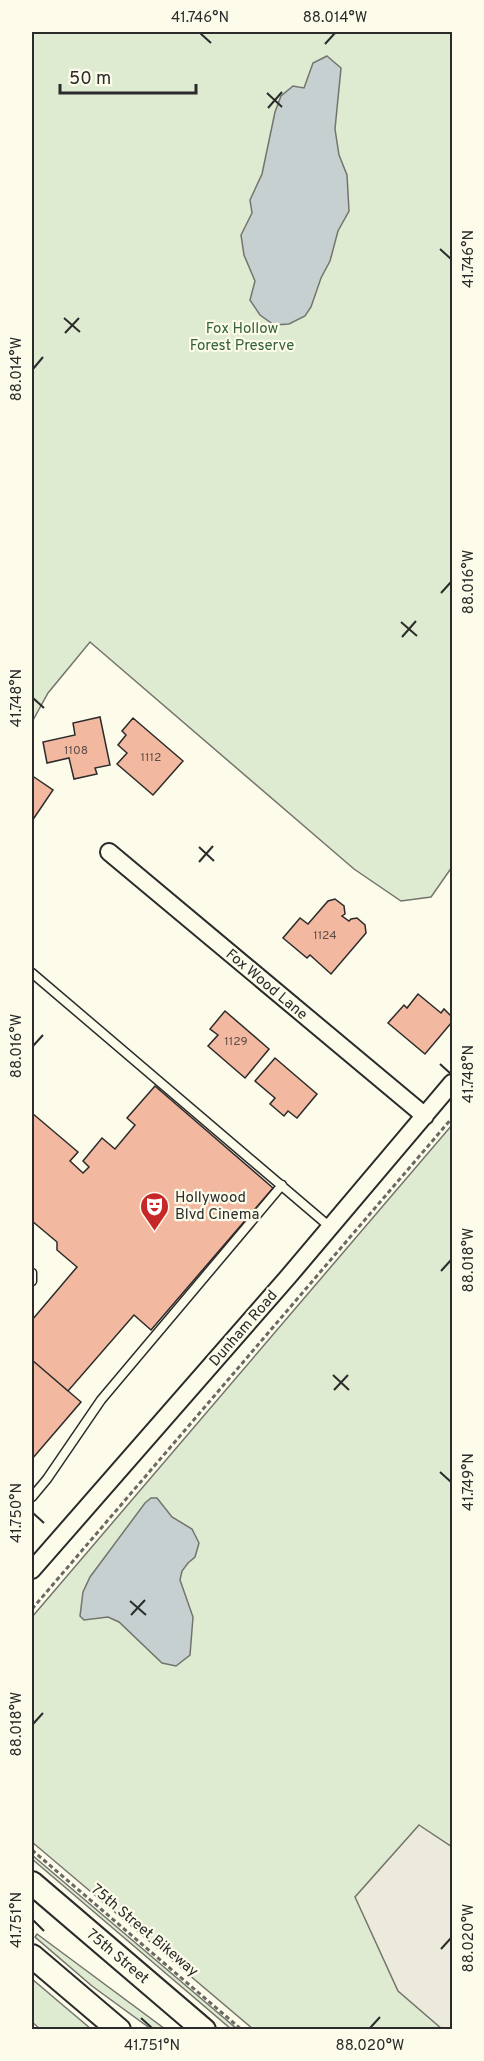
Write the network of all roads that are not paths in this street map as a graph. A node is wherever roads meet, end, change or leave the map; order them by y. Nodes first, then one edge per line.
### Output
1 (109, 852) dead end
2 (32, 973) edge
3 (453, 1083) edge
4 (424, 1116) junction
5 (282, 1185) junction
6 (330, 1227) junction
7 (32, 1273) edge
8 (32, 1281) edge
9 (32, 1497) edge
10 (32, 1570) edge
11 (32, 1883) edge
12 (32, 1956) edge
13 (119, 2030) edge
14 (204, 2030) edge

1 - 4 street, Fox Wood Lane
2 - 5 lane
3 - 4 street, Dunham Road
4 - 6 street, Dunham Road
5 - 6 lane
5 - 9 lane
6 - 10 street, Dunham Road
7 - 8 lane
11 - 14 main road, 75th Street
12 - 13 main road

